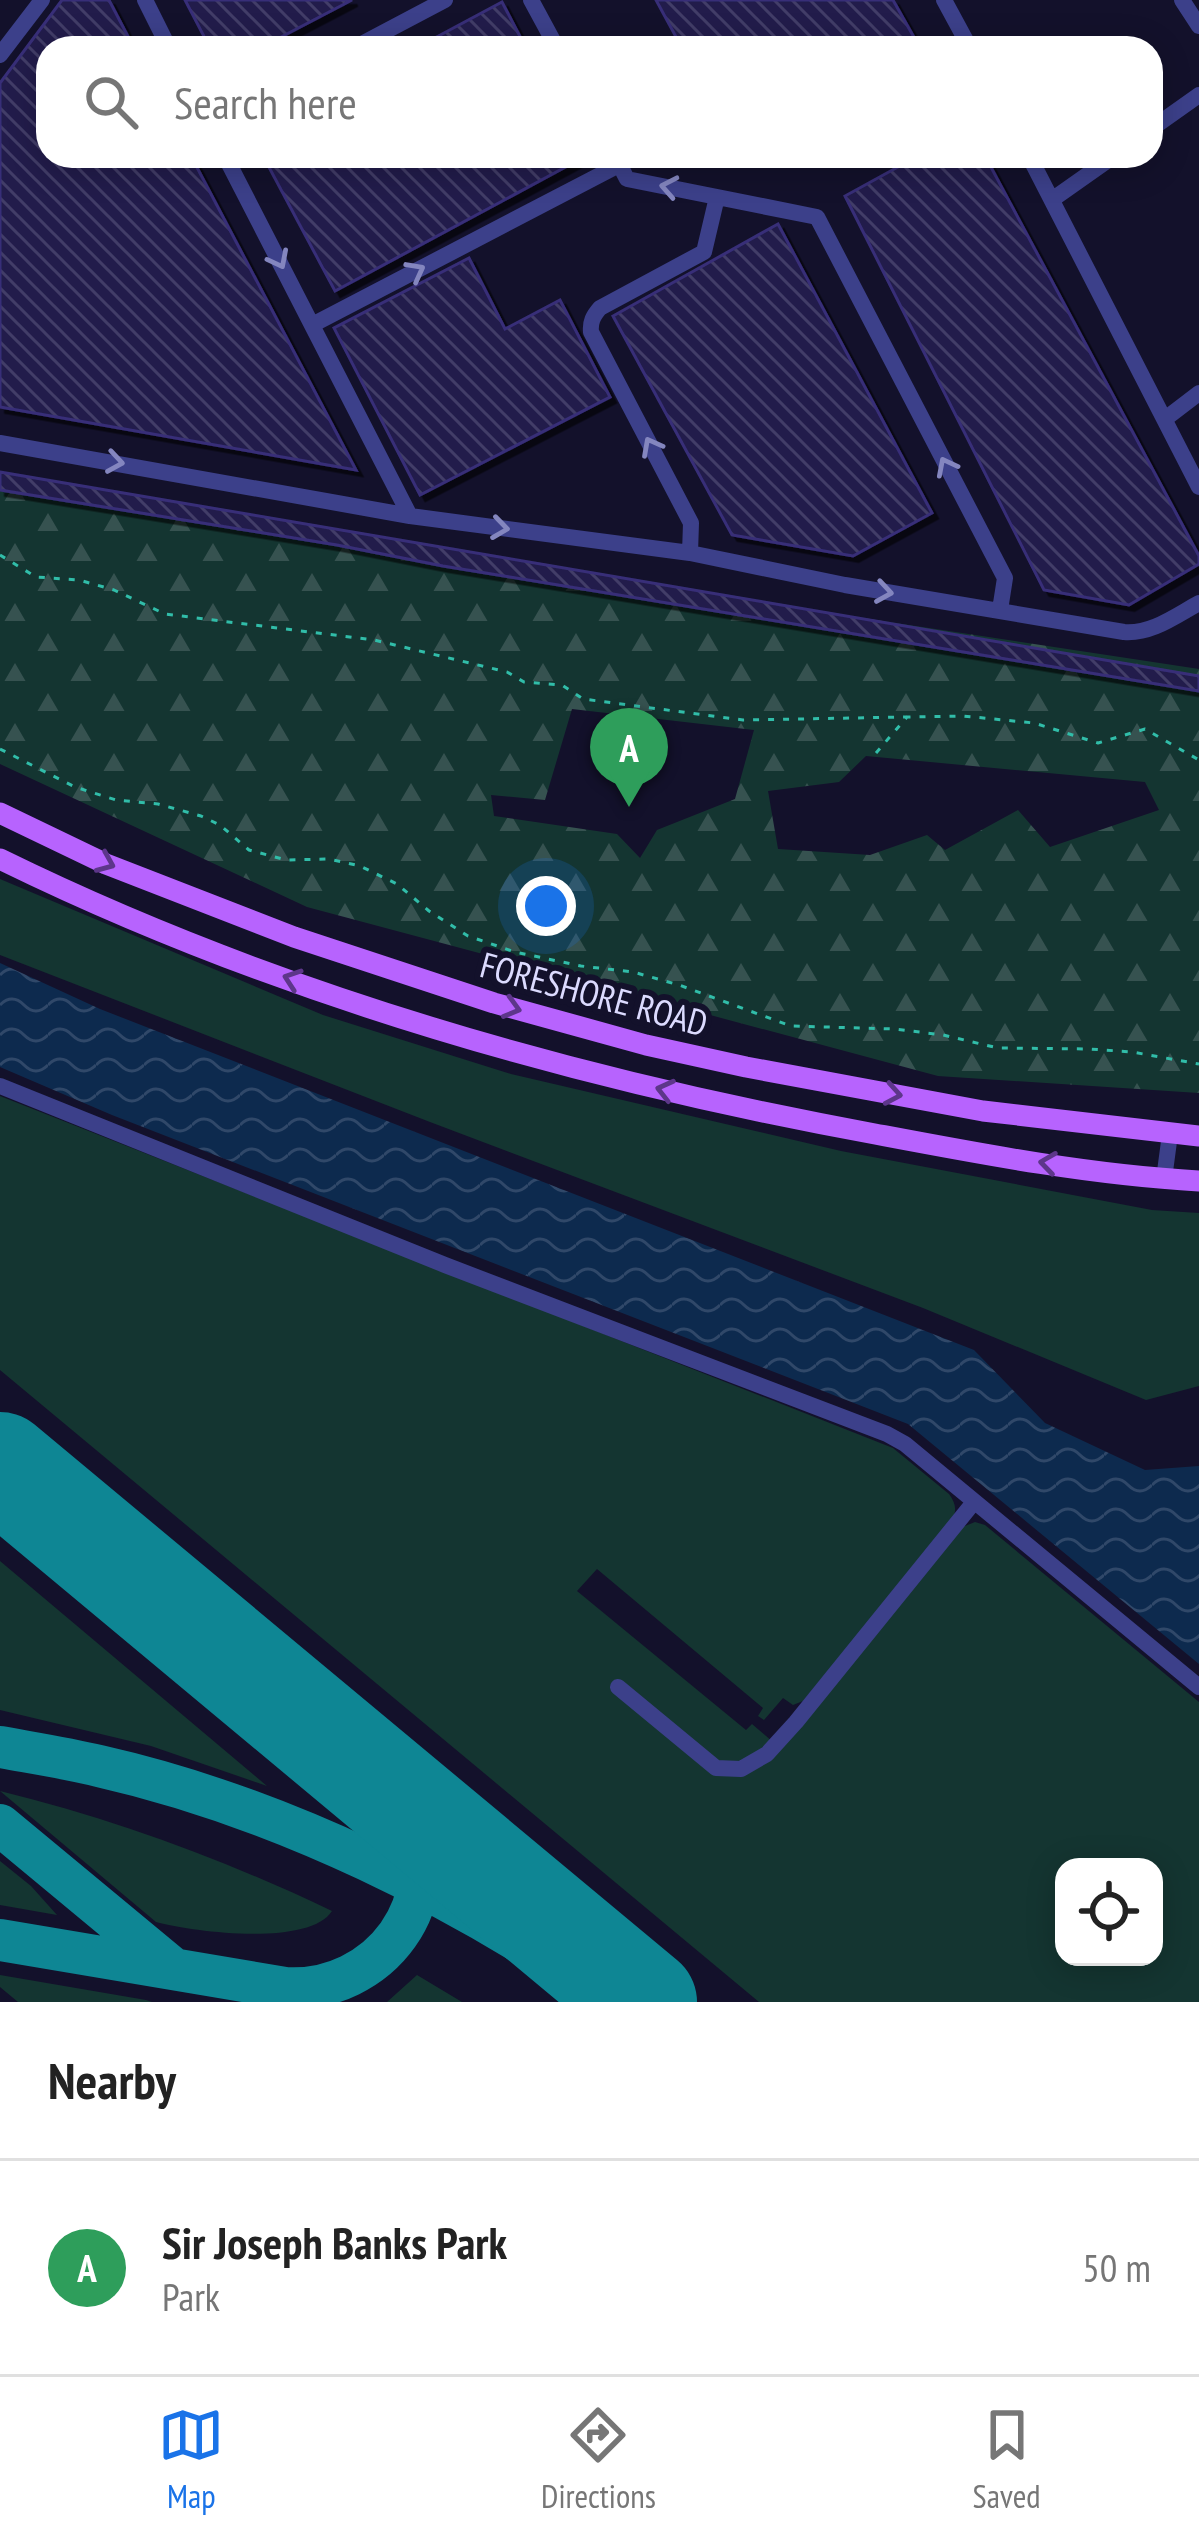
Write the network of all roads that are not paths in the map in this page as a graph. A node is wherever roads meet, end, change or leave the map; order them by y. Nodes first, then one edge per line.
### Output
1 (42, 0) edge
2 (145, 0) edge
3 (445, 0) edge
4 (531, 0) edge
5 (944, 0) edge
6 (1181, 0) edge
7 (1199, 26) edge
8 (164, 36) edge
9 (377, 36) edge
10 (550, 36) edge
11 (964, 36) edge
12 (0, 55) edge
13 (1199, 95) edge
14 (1163, 120) edge
15 (231, 168) edge
16 (602, 168) edge
17 (621, 168) edge
18 (1036, 168) edge
19 (1097, 168) edge
20 (717, 197) junction
21 (1053, 200) junction
22 (312, 325) junction
23 (1199, 393) edge
24 (1165, 419) junction
25 (0, 443) edge
26 (1199, 487) edge
27 (410, 516) junction
28 (690, 554) junction
29 (1199, 603) edge
30 (1000, 610) junction
31 (0, 813) edge
32 (0, 859) edge
33 (0, 1086) edge
34 (1170, 1135) junction
35 (1199, 1136) edge
36 (1164, 1179) junction
37 (1199, 1181) edge
38 (974, 1502) junction
39 (618, 1687) dead end
40 (1199, 1687) edge

1 - 12 street
2 - 8 street
3 - 9 street
4 - 10 street
5 - 11 street
6 - 7 street
13 - 14 street
15 -> 22 street
22 -> 16 street
20 -> 17 street
18 - 21 street
19 - 21 street
28 -> 20 street
30 -> 20 street
21 - 24 street
22 - 27 street
23 - 24 street
24 - 26 street
25 -> 27 street
27 -> 28 street
28 -> 30 street
29 - 30 street
31 -> 34 main road, FORESHORE ROAD
36 -> 32 main road, FORESHORE ROAD
33 - 38 street
34 - 35 main road, FORESHORE ROAD
34 - 36 street
36 - 37 main road, FORESHORE ROAD
38 - 39 street
38 - 40 street

